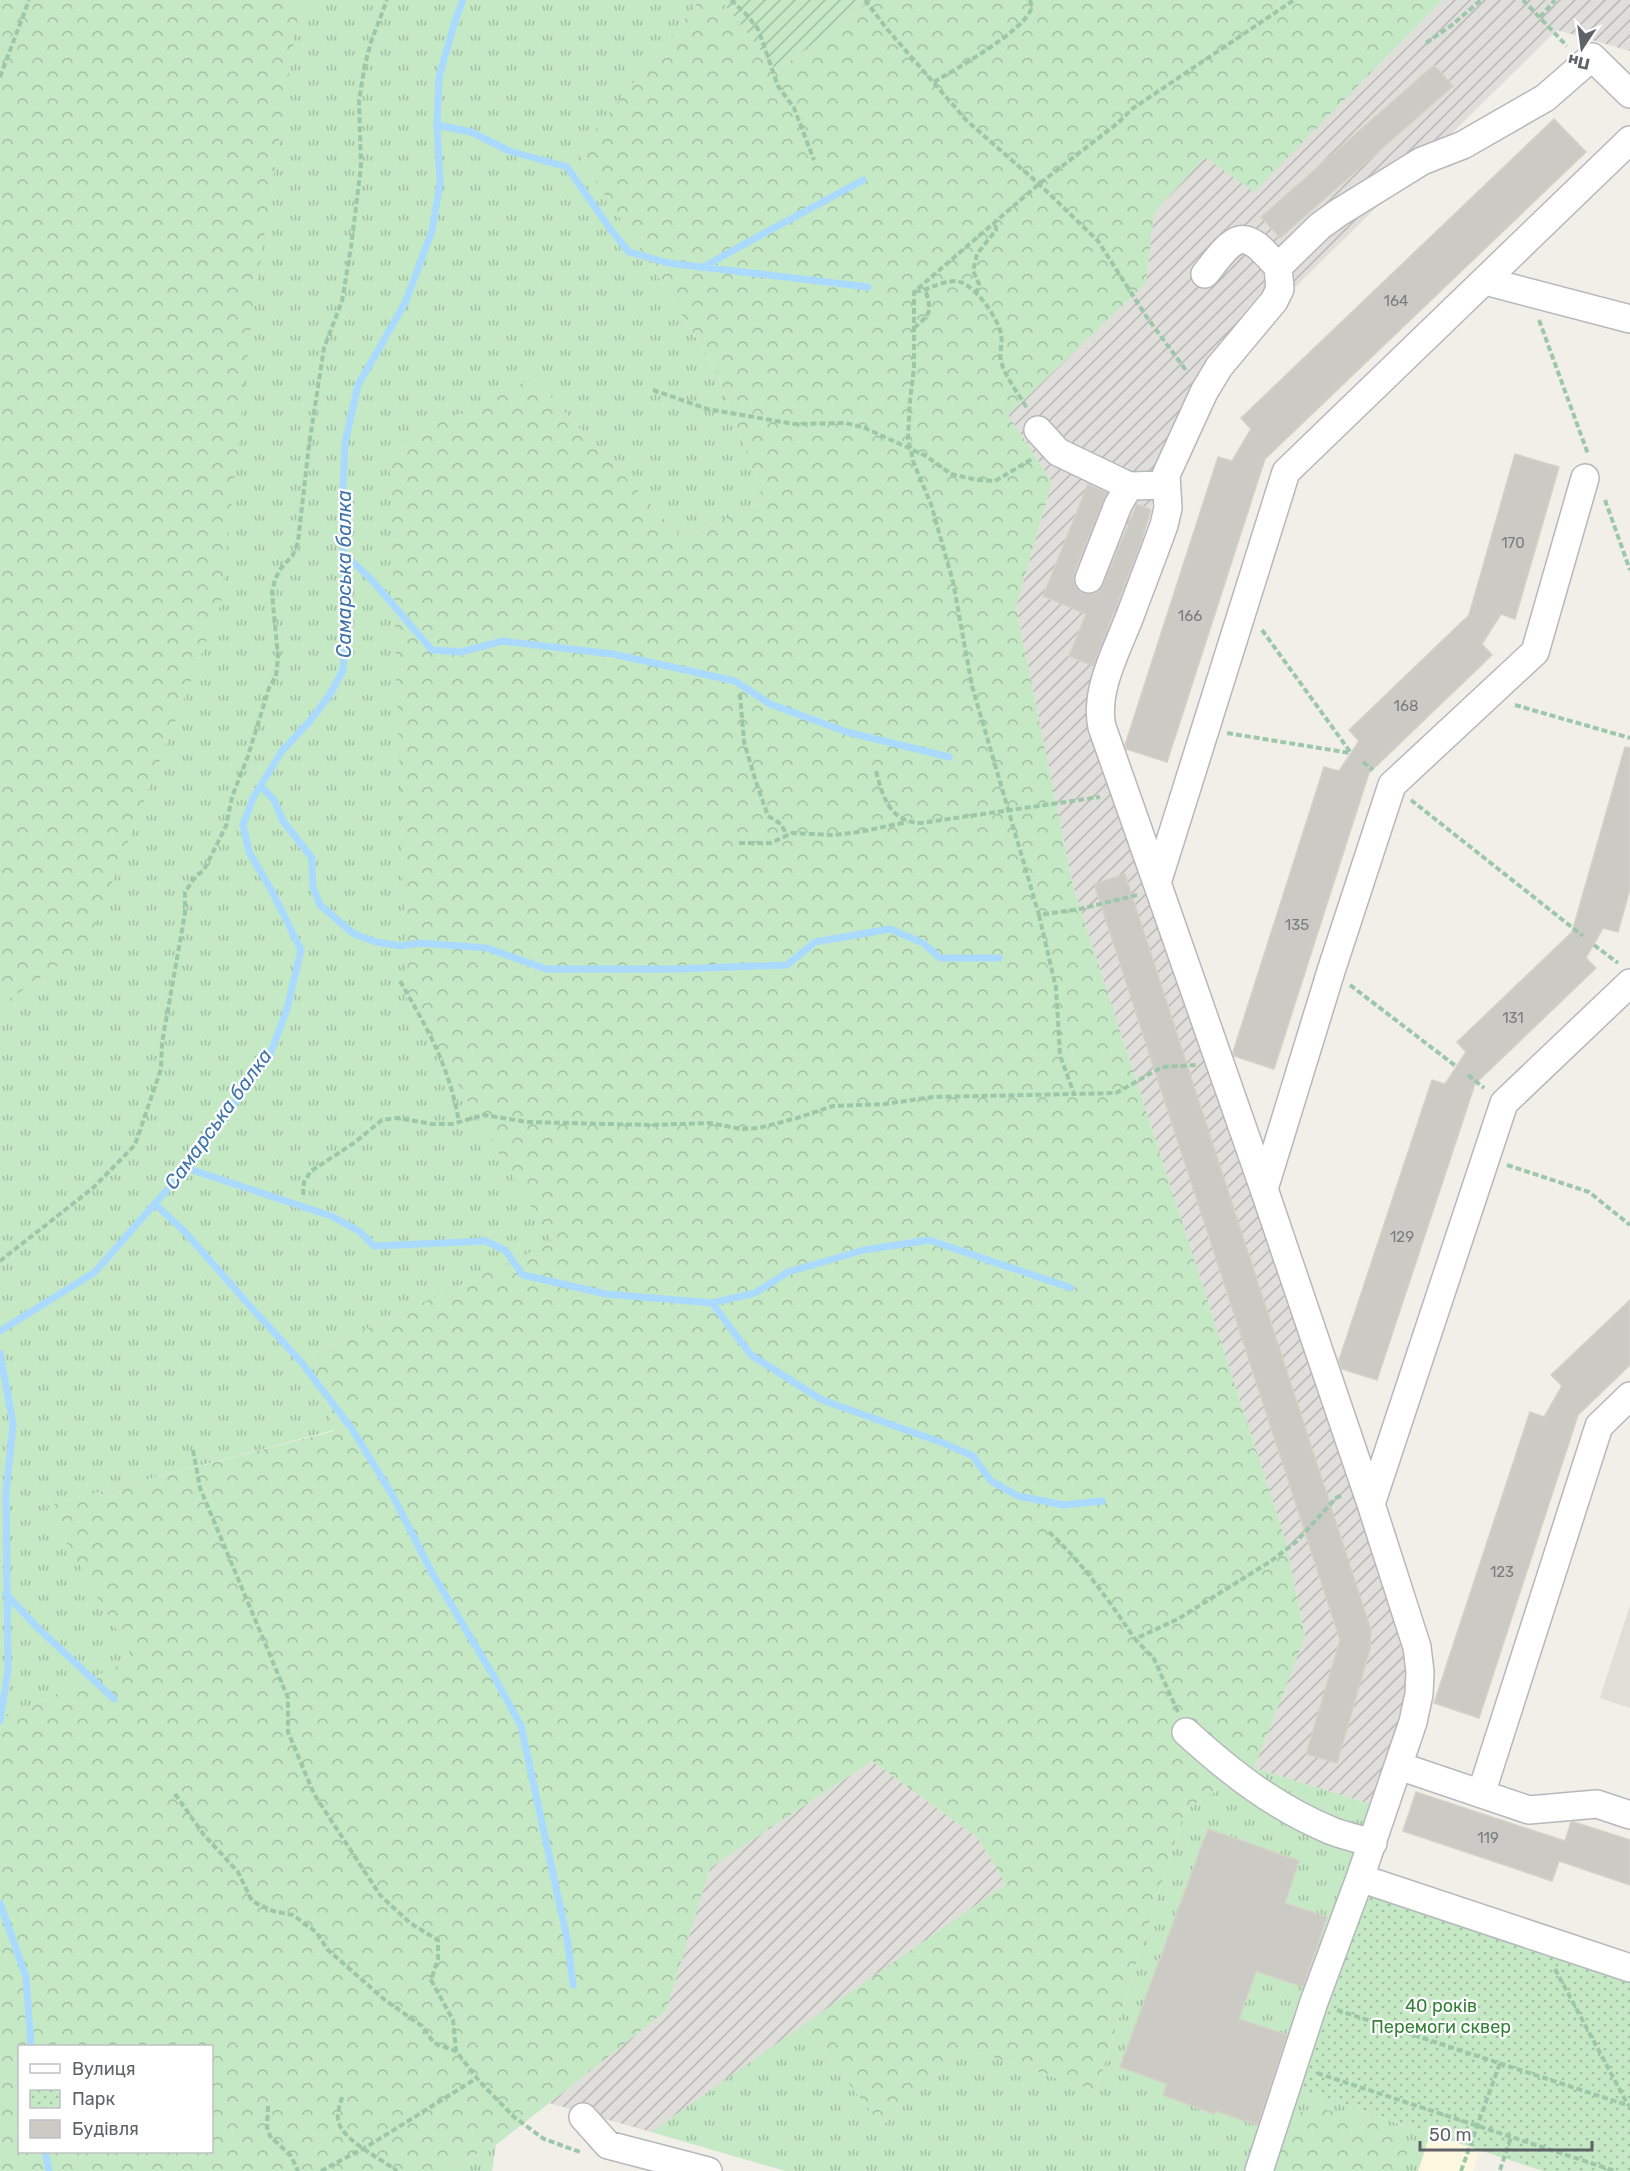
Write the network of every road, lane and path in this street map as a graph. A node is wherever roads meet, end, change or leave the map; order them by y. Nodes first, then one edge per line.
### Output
1 (29, 0) edge
2 (387, 0) edge
3 (731, 0) edge
4 (865, 0) edge
5 (1030, 0) edge
6 (1481, 0) edge
7 (1523, 0) edge
8 (1555, 0) edge
9 (1540, 17) junction
10 (1426, 43) dead end
11 (1583, 65) junction
12 (0, 77) edge
13 (934, 82) junction
14 (1630, 94) edge
15 (1630, 140) edge
16 (814, 160) dead end
17 (995, 220) dead end
18 (1278, 267) junction
19 (1205, 274) dead end
20 (1485, 281) junction
21 (926, 291) junction
22 (914, 292) dead end
23 (1529, 293) junction
24 (976, 294) junction
25 (1630, 319) edge
26 (913, 328) dead end
27 (653, 390) dead end
28 (1204, 392) junction
29 (1046, 438) junction
30 (1592, 478) junction
31 (1166, 485) junction
32 (1130, 486) junction
33 (1630, 570) edge
34 (1089, 579) dead end
35 (1244, 606) junction
36 (740, 694) dead end
37 (1487, 697) junction
38 (1205, 730) junction
39 (1630, 738) edge
40 (1363, 762) dead end
41 (876, 771) dead end
42 (1392, 785) junction
43 (1124, 791) junction
44 (908, 822) junction
45 (787, 835) junction
46 (739, 843) dead end
47 (1157, 884) junction
48 (1039, 915) dead end
49 (1583, 936) dead end
50 (1594, 945) dead end
51 (1331, 971) junction
52 (1625, 974) edge
53 (400, 981) dead end
54 (1219, 1060) junction
55 (1457, 1067) dead end
56 (1074, 1094) junction
57 (459, 1122) junction
58 (1486, 1158) junction
59 (1264, 1189) junction
60 (303, 1195) dead end
61 (1630, 1225) edge
62 (0, 1261) edge
63 (1630, 1396) edge
64 (193, 1450) dead end
65 (1368, 1496) junction
66 (1049, 1532) dead end
67 (1135, 1639) junction
68 (1186, 1732) joint
69 (1399, 1766) junction
70 (175, 1794) dead end
71 (1480, 1794) junction
72 (1630, 1815) edge
73 (1372, 1843) junction
74 (1360, 1878) junction
75 (1539, 1939) junction
76 (1630, 1968) edge
77 (1314, 2002) junction
78 (456, 2051) junction
79 (1500, 2063) junction
80 (1313, 2072) dead end
81 (477, 2078) junction
82 (342, 2097) dead end
83 (268, 2106) dead end
84 (1629, 2106) edge
85 (583, 2117) dead end
86 (1478, 2126) junction
87 (1511, 2136) junction
88 (364, 2148) junction
89 (586, 2154) dead end
90 (1500, 2170) edge
91 (298, 2171) edge
92 (321, 2171) edge
93 (397, 2171) edge
94 (708, 2171) edge
95 (1259, 2171) edge
96 (1461, 2171) edge
97 (1616, 2171) edge

1 - 12 path
2 - 62 path
3 - 16 path
4 - 13 path
5 - 13 path
6 - 10 path
7 - 9 path
8 - 9 path
9 - 11 path
11 - 14 lane
11 - 18 lane
13 - 28 path
15 - 20 lane
17 - 24 path
18 - 19 lane
18 - 28 lane
20 - 23 lane
20 - 35 lane
21 - 22 path
21 - 24 path
21 - 26 path
23 - 25 lane
23 - 30 path
24 - 29 path
27 - 29 path
28 - 31 lane
29 - 32 lane
30 - 33 path
30 - 37 lane
31 - 32 lane
31 - 43 lane
32 - 34 lane
35 - 38 lane
35 - 38 path
36 - 45 path
37 - 39 path
37 - 42 lane
38 - 47 lane
40 - 42 path
41 - 44 path
42 - 49 path
42 - 51 lane
43 - 44 path
43 - 47 lane
44 - 45 path
45 - 46 path
47 - 54 lane
48 - 56 path
50 - 52 path
51 - 55 path
51 - 59 lane
52 - 58 lane
53 - 57 path
54 - 56 path
54 - 59 lane
56 - 57 path
57 - 60 path
58 - 61 path
58 - 65 lane
59 - 65 lane
63 - 71 lane
64 - 78 path
65 - 67 path
65 - 69 lane
66 - 67 path
67 - 68 path
68 - 73 lane
69 - 71 lane
69 - 73 lane
70 - 78 path
71 - 72 lane
73 - 74 lane
74 - 75 lane
74 - 77 lane
75 - 76 lane
75 - 84 path
77 - 79 path
77 - 95 lane
78 - 81 path
79 - 84 path
79 - 86 path
80 - 86 path
81 - 88 path
81 - 89 path
82 - 88 path
83 - 91 path
85 - 94 lane
86 - 87 path
86 - 96 path
87 - 90 path
87 - 97 path
88 - 92 path
88 - 93 path

